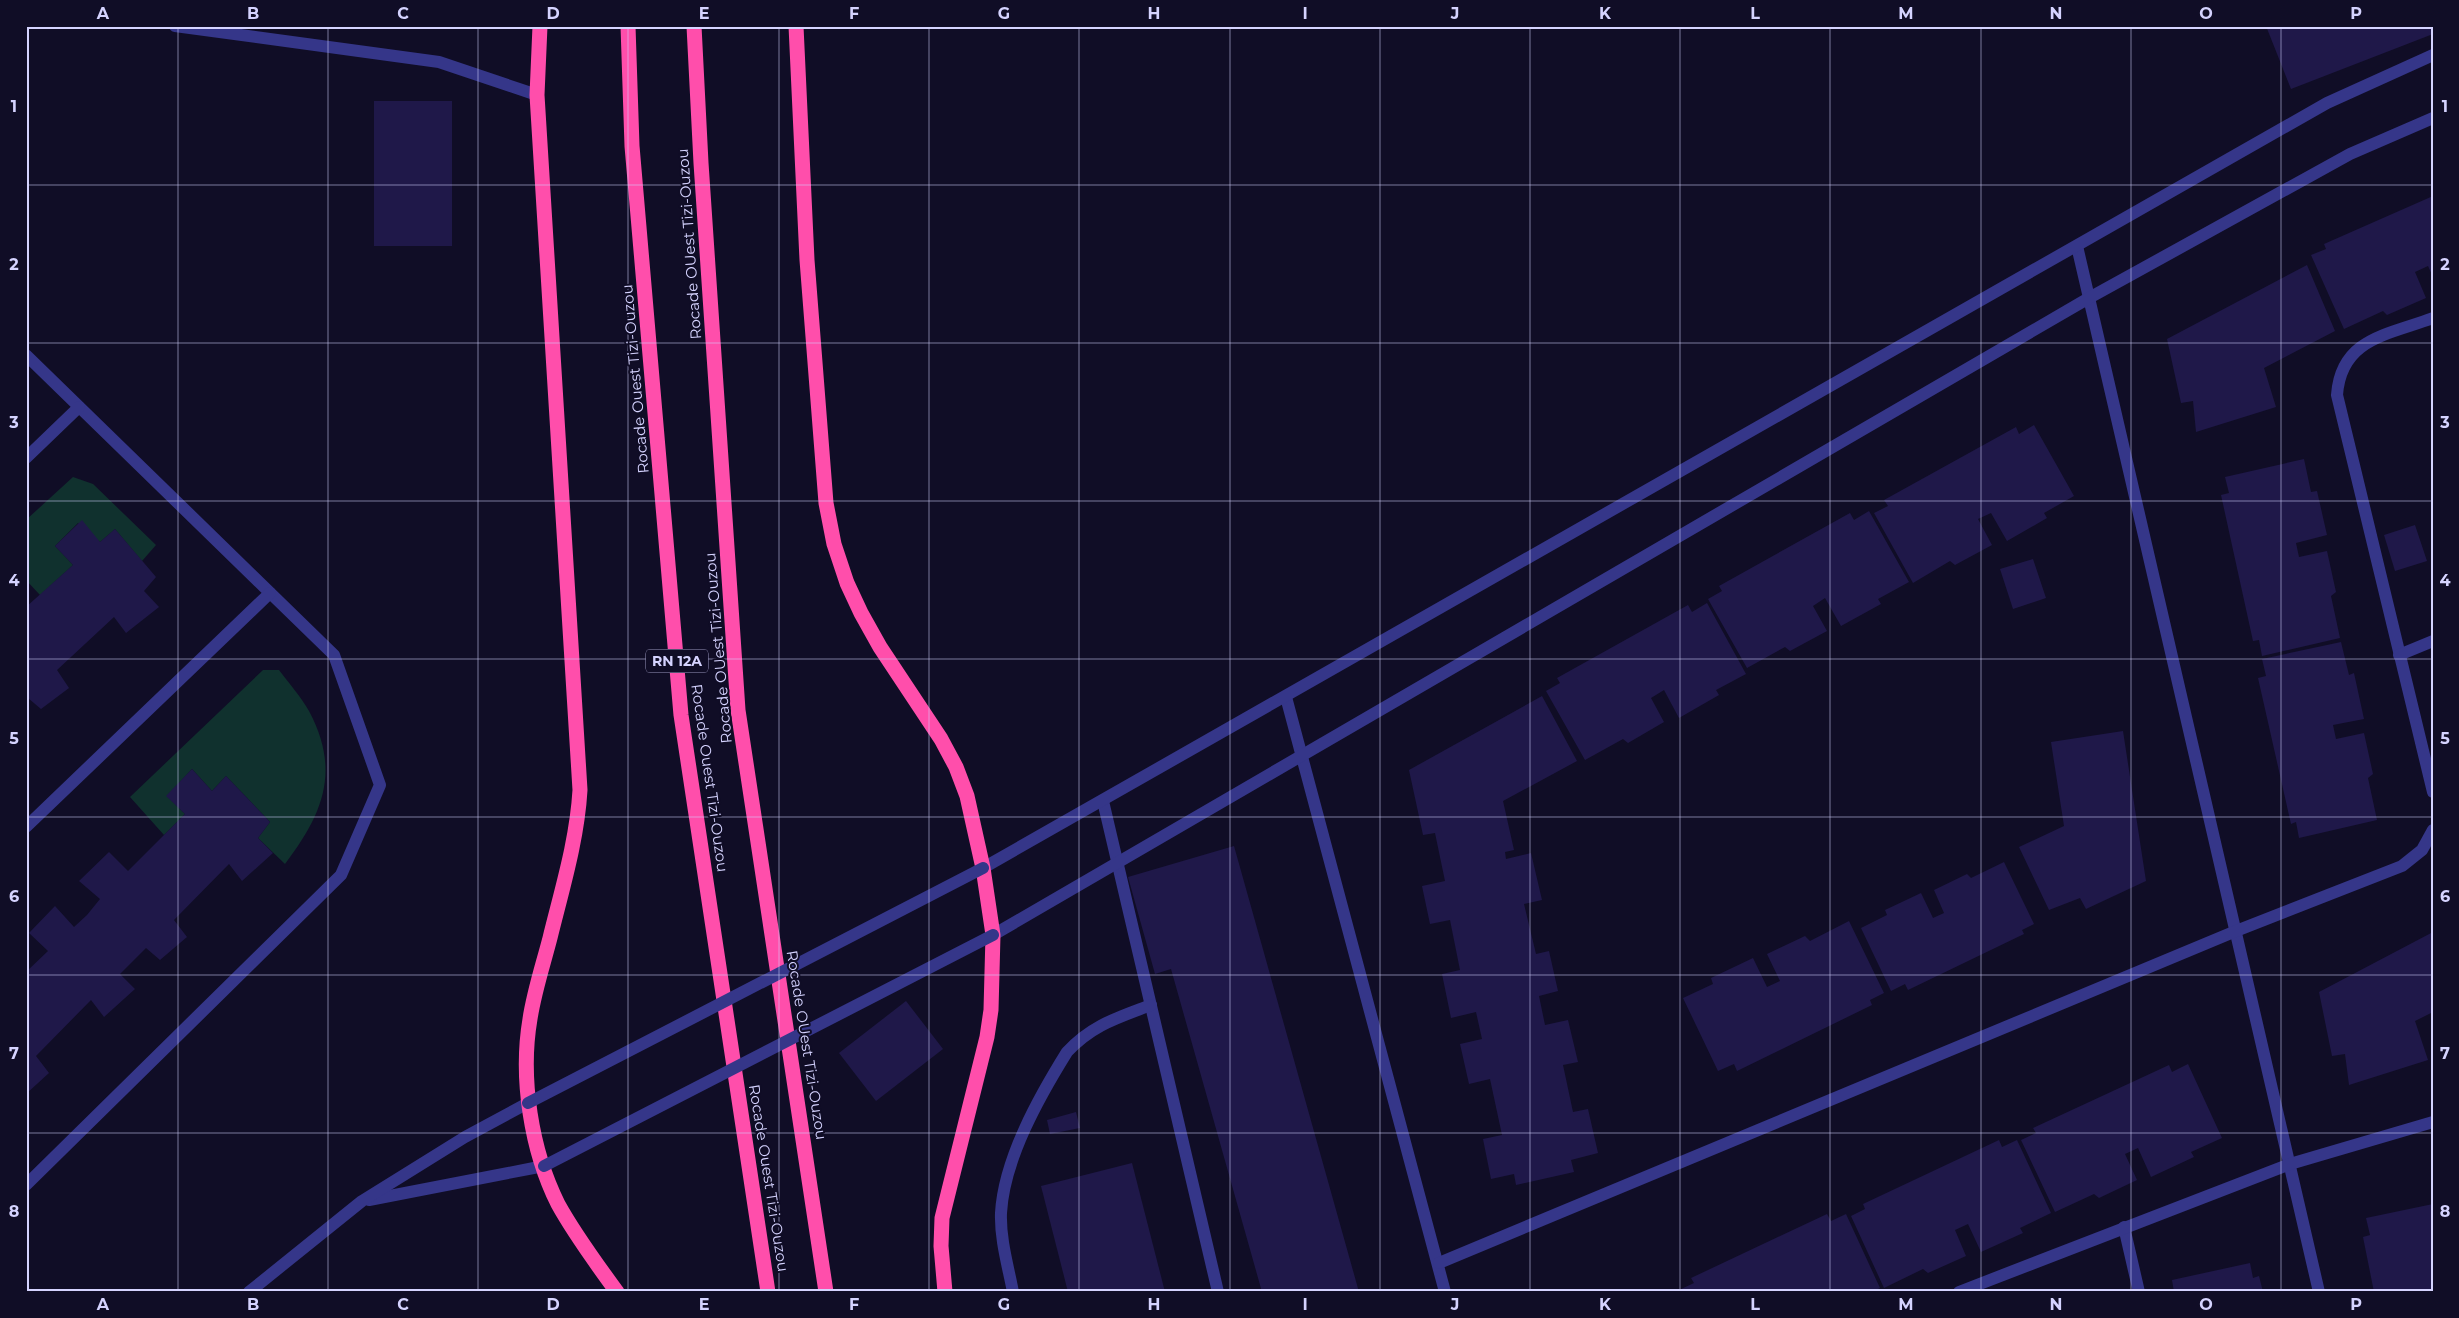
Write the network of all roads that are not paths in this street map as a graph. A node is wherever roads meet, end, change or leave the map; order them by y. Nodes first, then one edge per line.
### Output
1 (175, 26) edge
2 (540, 26) edge
3 (628, 26) edge
4 (694, 26) edge
5 (796, 26) edge
6 (2433, 55) edge
7 (537, 95) junction
8 (2433, 118) edge
9 (2077, 246) junction
10 (2089, 298) junction
11 (2433, 318) edge
12 (26, 355) edge
13 (79, 407) junction
14 (26, 458) edge
15 (270, 593) junction
16 (2433, 641) edge
17 (2399, 655) junction
18 (1286, 697) junction
19 (1302, 758) junction
20 (2433, 792) edge
21 (1103, 801) junction
22 (26, 827) edge
23 (2433, 830) edge
24 (1118, 865) junction
25 (983, 868) junction
26 (2236, 931) junction
27 (993, 935) junction
28 (1151, 1005) junction
29 (528, 1104) junction
30 (2433, 1122) edge
31 (2290, 1164) junction
32 (544, 1166) junction
33 (26, 1185) edge
34 (362, 1201) junction
35 (2124, 1227) junction
36 (1439, 1263) junction
37 (248, 1292) edge
38 (617, 1292) edge
39 (768, 1292) edge
40 (826, 1292) edge
41 (945, 1292) edge
42 (1013, 1292) edge
43 (1218, 1292) edge
44 (1445, 1292) edge
45 (1959, 1292) edge
46 (2139, 1292) edge
47 (2318, 1292) edge

1 - 7 street
2 - 7 highway
3 - 39 highway, Rocade Ouest Tizi-Ouzou / RN 12A
4 - 40 highway, Rocade OUest Tizi-Ouzou
5 - 25 highway
6 - 9 street
7 - 29 highway
8 - 10 street
9 - 10 street
9 - 18 street
10 - 19 street
10 - 26 street
11 - 17 street
12 - 13 street
13 - 14 street
13 - 15 street
15 - 22 street
15 - 33 street
16 - 17 street
17 - 20 street
18 - 19 street
18 - 21 street
19 - 24 street
19 - 36 street
21 - 24 street
21 - 25 street
23 - 26 street
24 - 27 street
24 - 28 street
25 - 27 highway
25 - 29 street, bridge
26 - 31 street
26 - 36 street
27 - 32 street, bridge
27 - 41 highway
28 - 42 street
28 - 43 street
29 - 32 highway
29 - 34 street
30 - 31 street
31 - 35 street
31 - 47 street
32 - 34 street
32 - 38 highway
34 - 37 street
35 - 45 street
35 - 46 street
36 - 44 street

